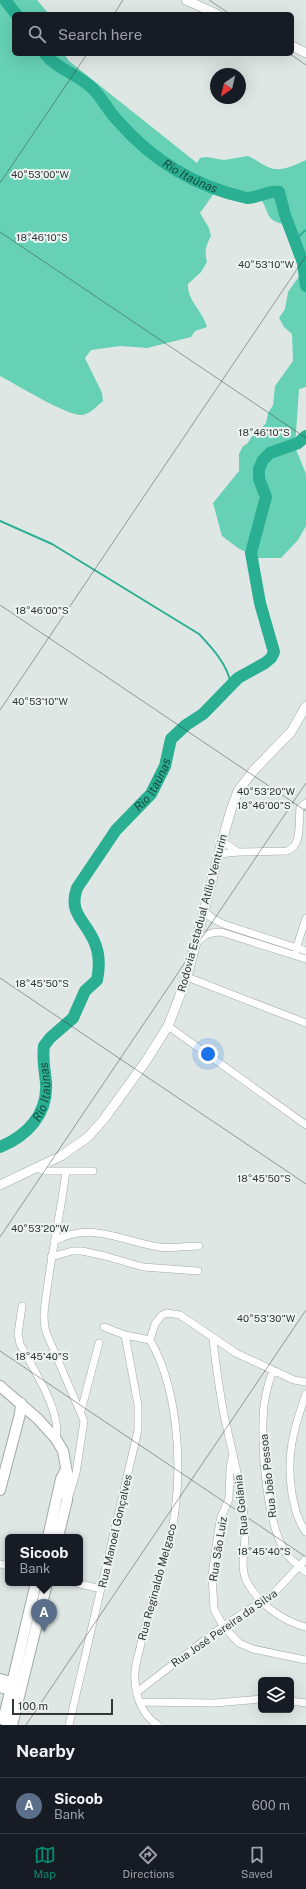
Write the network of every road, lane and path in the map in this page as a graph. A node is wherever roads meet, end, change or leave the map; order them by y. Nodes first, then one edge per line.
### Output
1 (186, 0) edge
2 (212, 12) edge
3 (294, 47) edge
4 (306, 53) edge
5 (306, 706) edge
6 (306, 803) edge
7 (222, 841) junction
8 (238, 852) junction
9 (219, 854) junction
10 (204, 911) junction
11 (306, 918) edge
12 (197, 942) junction
13 (295, 951) junction
14 (306, 951) edge
15 (306, 959) edge
16 (186, 977) junction
17 (306, 1022) edge
18 (168, 1026) junction
19 (306, 1126) edge
20 (36, 1168) junction
21 (66, 1171) junction
22 (93, 1171) dead end
23 (0, 1185) edge
24 (54, 1241) junction
25 (199, 1246) dead end
26 (51, 1257) junction
27 (198, 1271) dead end
28 (22, 1306) dead end
29 (104, 1327) dead end
30 (125, 1335) junction
31 (213, 1338) junction
32 (150, 1340) junction
33 (99, 1343) dead end
34 (273, 1370) junction
35 (306, 1382) edge
36 (2, 1387) edge
37 (306, 1394) edge
38 (21, 1404) junction
39 (81, 1411) junction
40 (16, 1427) junction
41 (56, 1439) junction
42 (234, 1450) junction
43 (0, 1490) edge
44 (62, 1500) junction
45 (306, 1532) edge
46 (49, 1534) edge
47 (58, 1534) edge
48 (306, 1559) edge
49 (300, 1567) junction
50 (306, 1572) edge
51 (83, 1584) edge
52 (35, 1586) edge
53 (45, 1586) edge
54 (101, 1588) junction
55 (262, 1602) junction
56 (222, 1626) junction
57 (306, 1627) edge
58 (306, 1660) edge
59 (0, 1679) edge
60 (0, 1687) edge
61 (16, 1687) junction
62 (137, 1692) junction
63 (258, 1699) edge
64 (294, 1701) edge
65 (140, 1702) junction
66 (306, 1703) edge
67 (9, 1724) edge
68 (69, 1725) edge
69 (158, 1725) edge

1 - 2 main road
3 - 4 main road
5 - 7 main road, Rodovia Estadual Atílio Venturin
6 - 8 street
7 - 8 street
7 - 9 main road, Rodovia Estadual Atílio Venturin
8 - 9 street
9 - 10 main road, Rodovia Estadual Atílio Venturin
10 - 12 main road, Rodovia Estadual Atílio Venturin
10 - 13 street
11 - 13 street
12 - 13 street
12 - 16 main road, Rodovia Estadual Atílio Venturin
13 - 14 street
13 - 15 street
16 - 17 street
16 - 18 main road, Rodovia Estadual Atílio Venturin
18 - 19 street
18 - 20 main road, Rodovia Estadual Atílio Venturin
20 - 21 street
20 - 23 main road, Rodovia Estadual Atílio Venturin
21 - 22 street
21 - 24 street
24 - 25 street
24 - 26 street
26 - 27 street
26 - 39 street
28 - 41 street
29 - 30 street
30 - 32 street
30 - 54 street, Rua Manoel Gonçalves
31 - 32 street
31 - 34 street
31 - 42 street, Rua Goiânia
32 - 62 street, Rua Reginaldo Melgaco
33 - 39 street
34 - 35 street
34 - 49 street, Rua João Pessoa
36 - 38 main road
36 - 40 main road
37 - 45 street
38 - 40 main road
38 - 41 main road
39 - 44 street
40 - 43 main road
41 - 44 main road
42 - 55 street, Rua Goiânia
42 - 56 street, Rua São Luiz
44 - 46 main road
44 - 47 main road
48 - 49 street, Rua José Pereira da Silva
49 - 50 street, Rua João Pessoa
49 - 55 street, Rua José Pereira da Silva
51 - 54 street
52 - 61 main road
53 - 61 main road
54 - 68 street, Rua Manoel Gonçalves
55 - 56 street, Rua José Pereira da Silva
55 - 57 street, Rua Goiânia
56 - 58 street, Rua São Luiz
56 - 62 street, Rua José Pereira da Silva
59 - 61 main road
60 - 61 main road
61 - 67 main road
62 - 65 street, Rua Reginaldo Melgaco
63 - 65 street
64 - 66 street
65 - 69 street, Rua Reginaldo Melgaco

